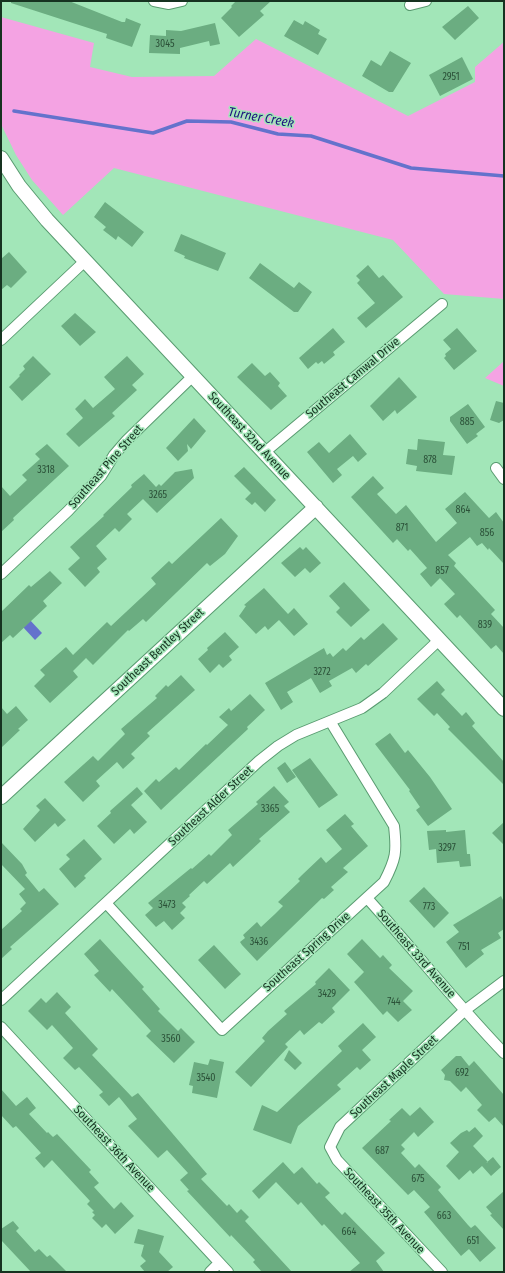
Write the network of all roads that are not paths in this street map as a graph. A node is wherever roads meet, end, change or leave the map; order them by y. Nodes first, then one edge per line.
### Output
1 (154, 1) edge
2 (182, 1) edge
3 (426, 1) edge
4 (410, 5) dead end
5 (1, 158) edge
6 (85, 261) junction
7 (442, 304) dead end
8 (1, 340) edge
9 (193, 376) junction
10 (265, 452) junction
11 (496, 468) dead end
12 (504, 478) edge
13 (316, 507) junction
14 (2, 572) edge
15 (439, 640) junction
16 (504, 709) edge
17 (330, 721) junction
18 (1, 797) edge
19 (367, 898) junction
20 (106, 903) junction
21 (504, 981) edge
22 (1, 1000) edge
23 (464, 1011) junction
24 (1, 1027) edge
25 (504, 1053) edge
26 (330, 1147) joint
27 (219, 1263) junction
28 (210, 1272) edge
29 (228, 1272) edge
30 (442, 1272) edge

1 - 2 street
3 - 4 street
5 - 6 main road, Southeast 32nd Avenue
6 - 8 street
6 - 9 main road, Southeast 32nd Avenue
7 - 10 street, Southeast Camwal Drive
9 - 10 main road, Southeast 32nd Avenue
9 - 14 street, Southeast Pine Street
10 - 13 main road, Southeast 32nd Avenue
11 - 12 street
13 - 15 main road, Southeast 32nd Avenue
13 - 18 main road, Southeast Bentley Street
15 - 16 main road, Southeast 32nd Avenue
15 - 17 street, Southeast Alder Street
17 - 19 street, Southeast Spring Drive
17 - 20 street, Southeast Alder Street
19 - 20 street, Southeast Spring Drive
19 - 23 street, Southeast 33rd Avenue
20 - 22 street, Southeast Alder Street
21 - 23 street, Southeast Maple Street
23 - 25 street, Southeast 33rd Avenue
23 - 26 street, Southeast Maple Street
24 - 27 street, Southeast 36th Avenue
26 - 30 street, Southeast 35th Avenue
27 - 28 street
27 - 29 street, Southeast 36th Avenue

